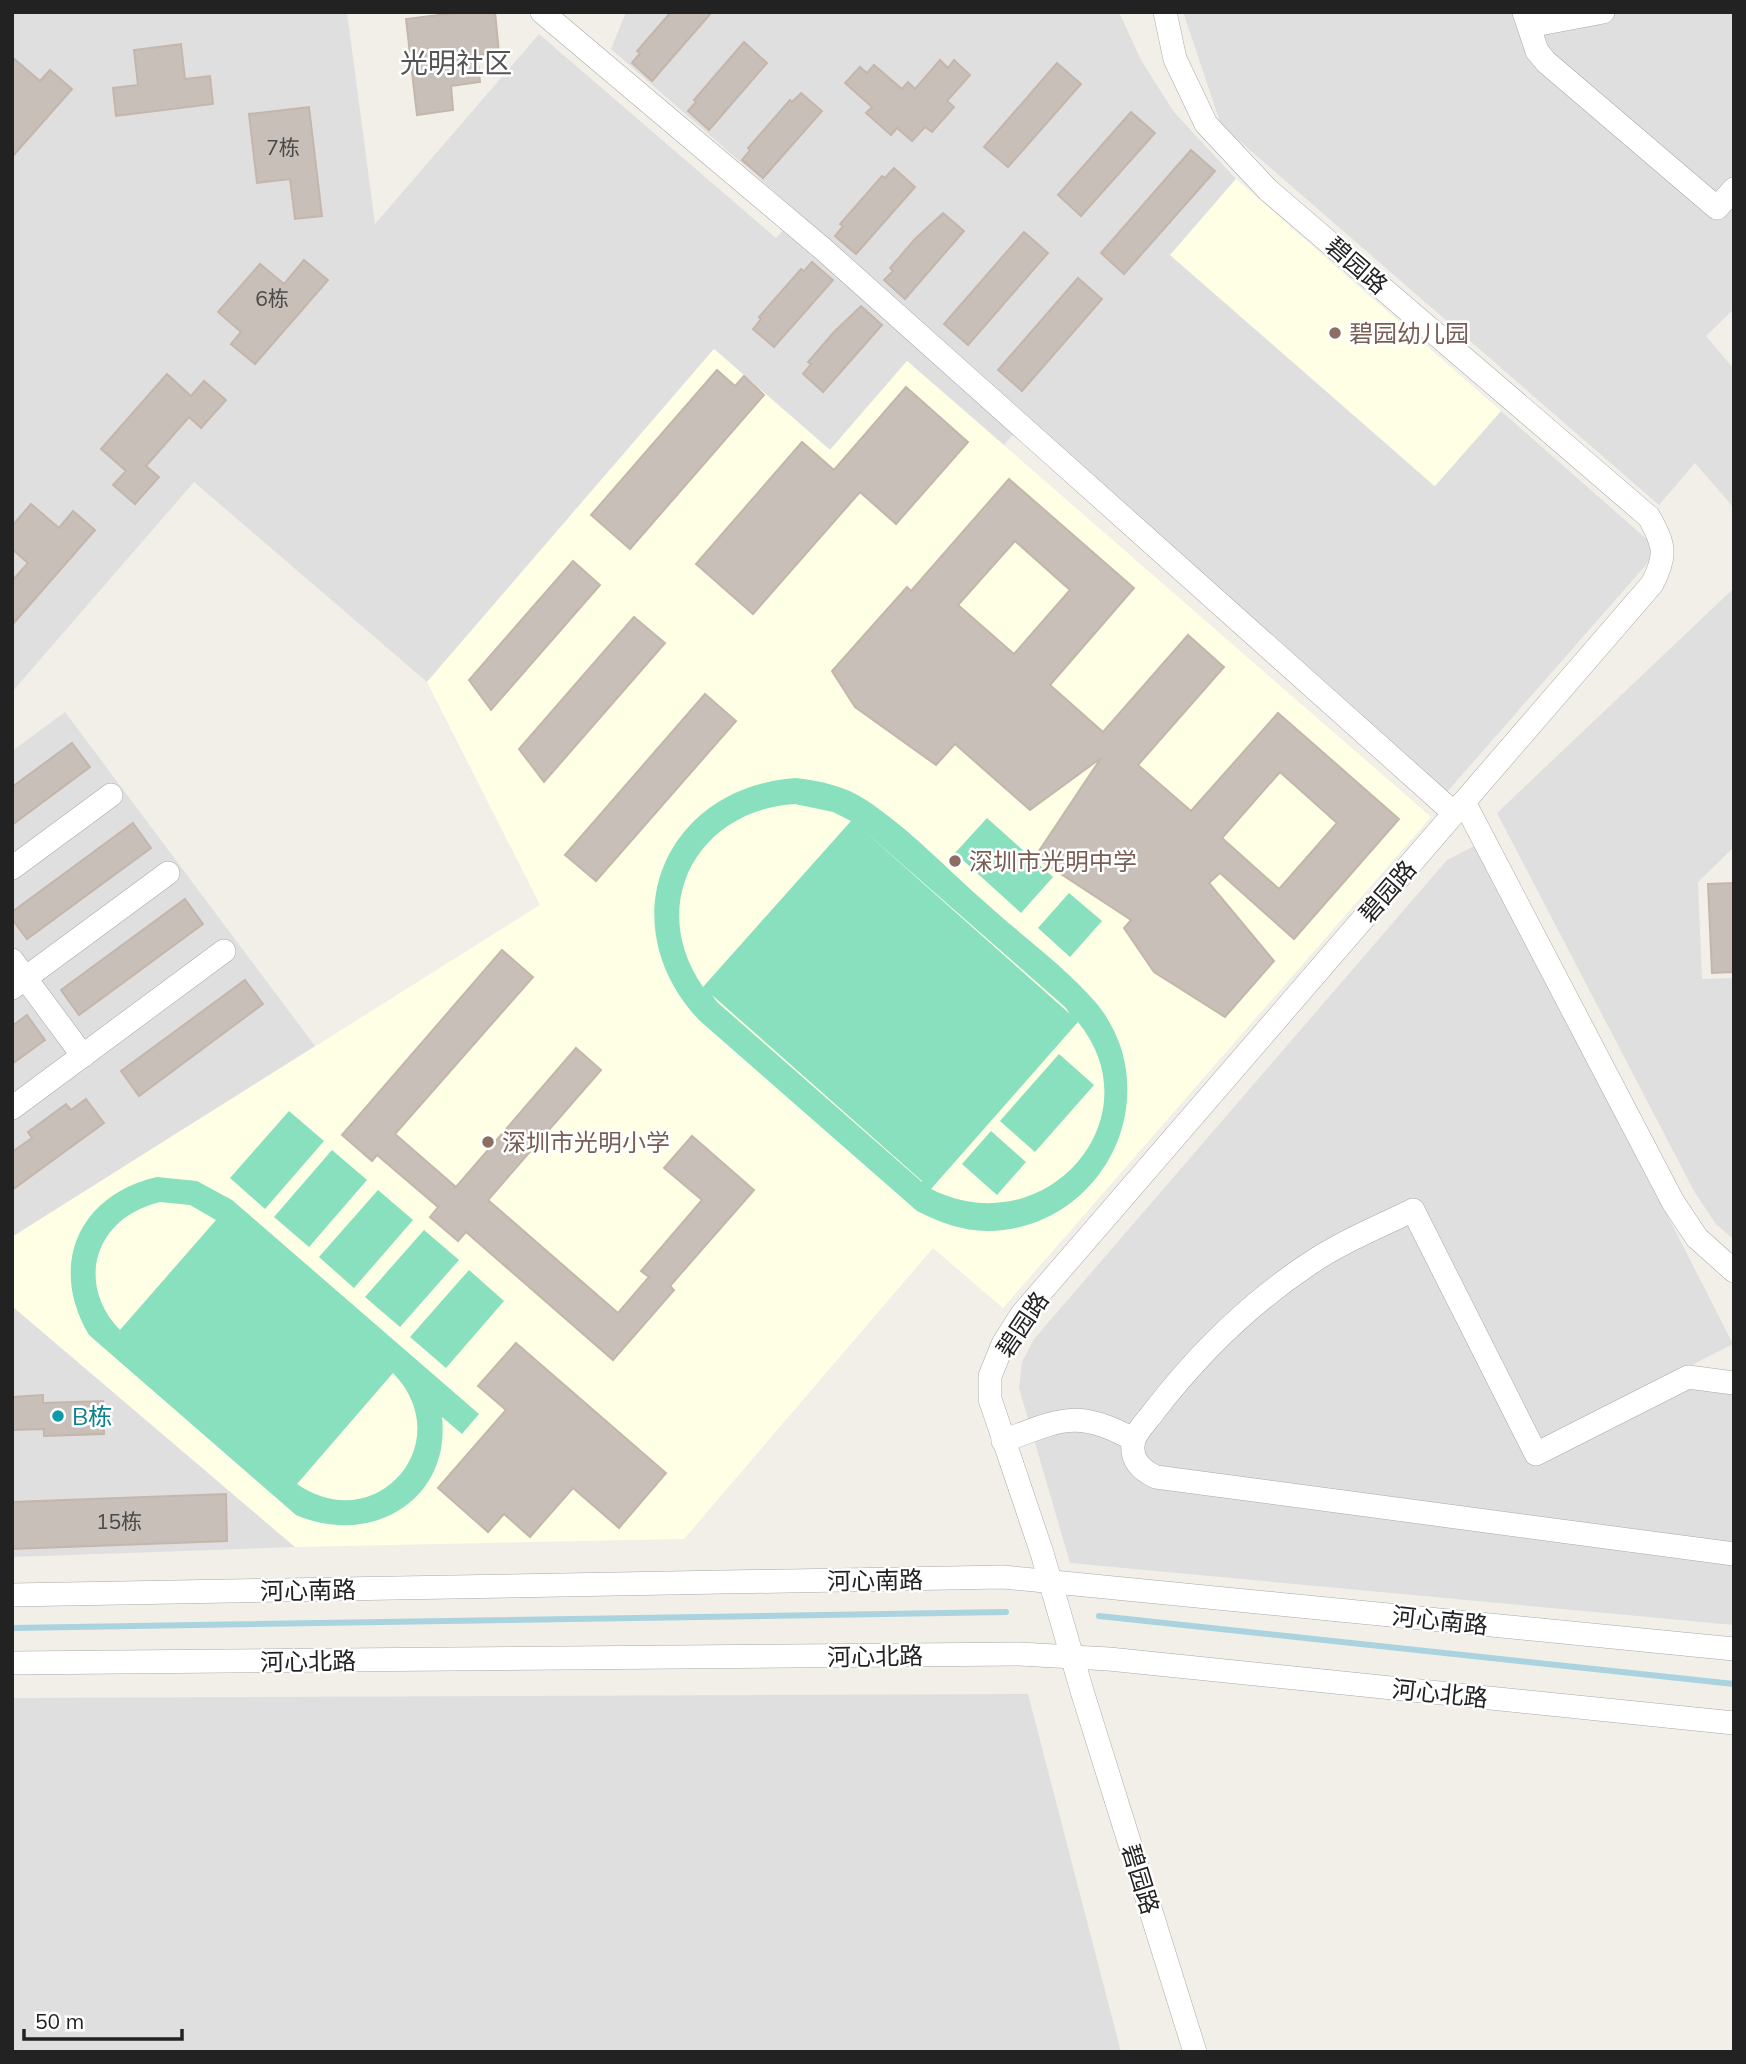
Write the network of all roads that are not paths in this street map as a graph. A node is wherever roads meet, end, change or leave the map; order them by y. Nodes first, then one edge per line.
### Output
1 (542, 12) edge
2 (1165, 12) edge
3 (1603, 12) edge
4 (1527, 19) edge
5 (1734, 188) edge
6 (111, 795) dead end
7 (1459, 808) junction
8 (12, 868) edge
9 (168, 873) dead end
10 (224, 951) dead end
11 (17, 975) edge
12 (83, 1056) junction
13 (12, 1108) edge
14 (1734, 1271) edge
15 (1734, 1383) edge
16 (1134, 1440) junction
17 (1003, 1441) junction
18 (1734, 1554) edge
19 (1050, 1581) junction
20 (12, 1595) edge
21 (1734, 1649) edge
22 (1072, 1657) junction
23 (12, 1663) edge
24 (1734, 1723) edge
25 (1195, 2052) edge

1 - 7 street
2 - 7 street, 碧园路
3 - 4 street
4 - 5 street
6 - 8 street
7 - 14 street
7 - 17 street, 碧园路
9 - 11 street
10 - 12 street
11 - 12 street
12 - 13 street
15 - 16 street
16 - 17 street
16 - 18 street
17 - 19 street, 碧园路
19 - 20 street, 河心南路
19 - 21 street, 河心南路
19 - 22 street, 碧园路
22 - 23 street, 河心北路
22 - 24 street, 河心北路
22 - 25 street, 碧园路

